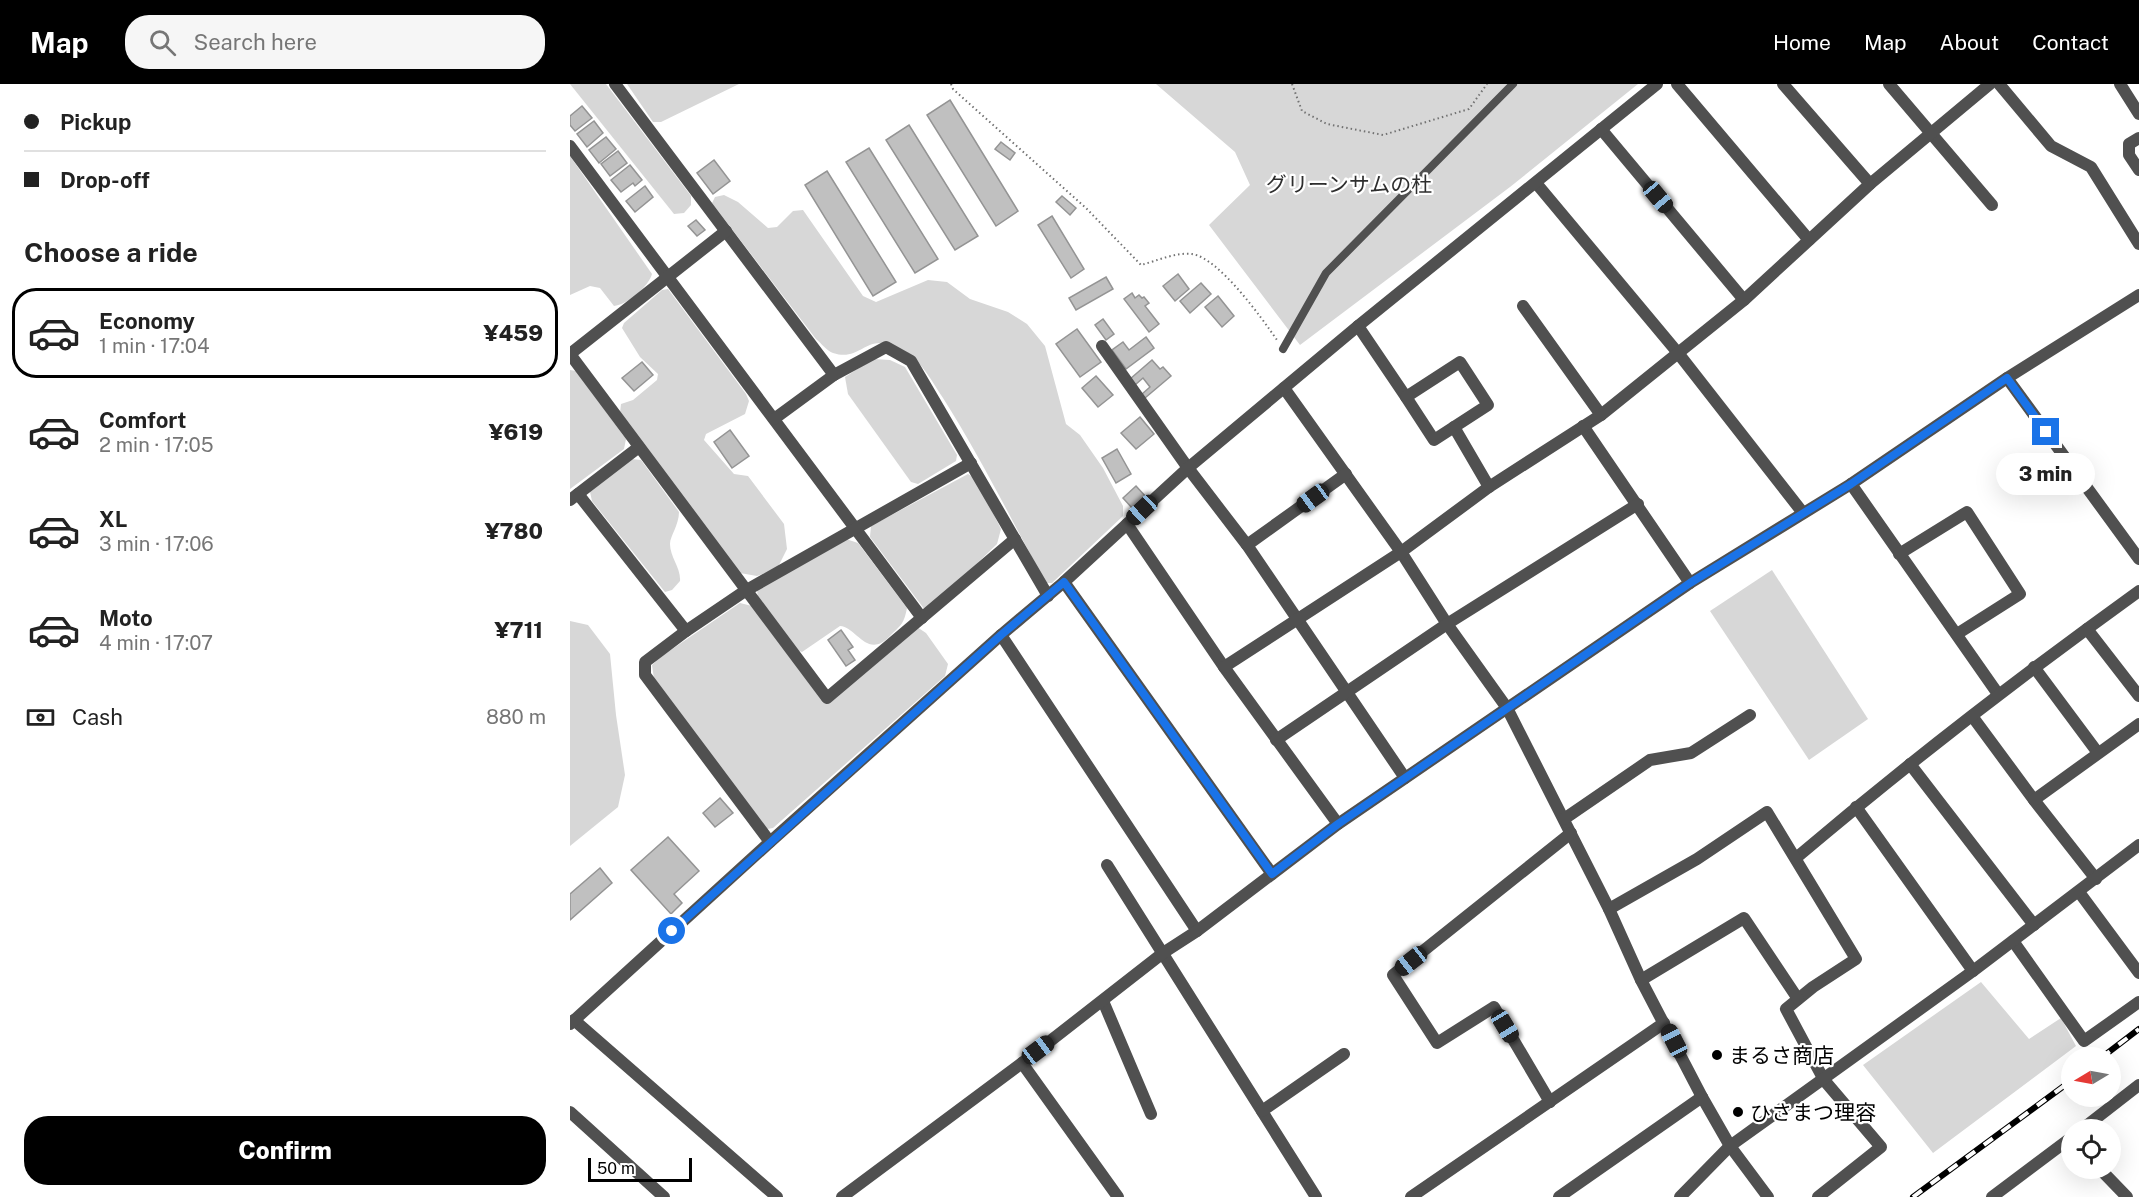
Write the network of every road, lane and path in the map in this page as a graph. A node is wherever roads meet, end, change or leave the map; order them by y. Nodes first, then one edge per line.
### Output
1 (615, 84) edge
2 (951, 84) edge
3 (1292, 84) edge
4 (1487, 84) edge
5 (1513, 84) edge
6 (1657, 84) edge
7 (1677, 84) edge
8 (1783, 84) edge
9 (1889, 84) edge
10 (1990, 84) edge
11 (1999, 84) edge
12 (2120, 84) edge
13 (2139, 114) edge
14 (1601, 129) junction
15 (1931, 133) junction
16 (2139, 138) edge
17 (570, 146) edge
18 (2139, 170) edge
19 (1536, 183) junction
20 (1870, 184) junction
21 (1992, 205) dead end
22 (726, 231) junction
23 (1809, 240) junction
24 (2139, 244) edge
25 (668, 278) junction
26 (2139, 295) edge
27 (1743, 300) junction
28 (1523, 306) dead end
29 (1358, 326) junction
30 (1102, 346) dead end
31 (1283, 349) joint
32 (1678, 353) junction
33 (834, 375) junction
34 (2007, 378) junction
35 (1284, 388) junction
36 (1406, 397) junction
37 (1601, 416) junction
38 (774, 419) junction
39 (1583, 426) junction
40 (1454, 427) junction
41 (639, 447) junction
42 (971, 463) junction
43 (1188, 468) junction
44 (1346, 474) junction
45 (1851, 484) junction
46 (1489, 487) junction
47 (574, 497) edge
48 (1638, 504) junction
49 (1803, 513) junction
50 (1127, 524) junction
51 (855, 528) junction
52 (1016, 539) junction
53 (1246, 545) junction
54 (1401, 552) junction
55 (1899, 554) junction
56 (2139, 560) edge
57 (1064, 582) junction
58 (1690, 583) junction
59 (745, 591) junction
60 (2139, 591) edge
61 (1048, 596) junction
62 (922, 618) junction
63 (1296, 620) junction
64 (1447, 624) junction
65 (2087, 629) junction
66 (686, 631) junction
67 (1957, 634) junction
68 (1001, 635) junction
69 (1224, 667) junction
70 (2034, 667) junction
71 (1346, 694) junction
72 (1998, 694) junction
73 (2139, 696) edge
74 (1507, 708) junction
75 (1750, 715) dead end
76 (1972, 716) junction
77 (2139, 724) edge
78 (1276, 740) junction
79 (2098, 753) junction
80 (1910, 764) junction
81 (1405, 778) junction
82 (2034, 800) junction
83 (1856, 807) junction
84 (1564, 819) junction
85 (1338, 824) junction
86 (1571, 833) junction
87 (770, 842) junction
88 (2139, 846) edge
89 (1796, 858) junction
90 (1107, 865) dead end
91 (1272, 874) junction
92 (2096, 879) junction
93 (2079, 892) junction
94 (1609, 909) junction
95 (2034, 926) junction
96 (1197, 931) junction
97 (2013, 941) junction
98 (1162, 953) junction
99 (1973, 971) junction
100 (2139, 973) edge
101 (1641, 980) junction
102 (1798, 999) junction
103 (1103, 1001) junction
104 (2139, 1002) edge
105 (572, 1022) edge
106 (1664, 1023) junction
107 (1344, 1054) dead end
108 (1022, 1063) junction
109 (1824, 1080) junction
110 (2139, 1085) edge
111 (1702, 1097) junction
112 (1550, 1102) junction
113 (1262, 1111) junction
114 (570, 1112) edge
115 (1151, 1114) dead end
116 (2095, 1119) edge
117 (2061, 1145) edge
118 (1730, 1146) junction
119 (2110, 1179) edge
120 (664, 1197) edge
121 (777, 1197) edge
122 (842, 1197) edge
123 (1118, 1197) edge
124 (1316, 1197) edge
125 (1411, 1197) edge
126 (1559, 1197) edge
127 (1680, 1197) edge
128 (1768, 1197) edge
129 (1818, 1197) edge
130 (1992, 1197) edge
131 (2127, 1197) edge

1 - 22 street
2 - 31 path
3 - 4 path
5 - 31 lane
6 - 14 street
7 - 23 street
8 - 20 street
9 - 15 street
10 - 15 street
11 - 24 street
12 - 13 street
14 - 19 street
14 - 27 street
15 - 20 street
15 - 21 street
16 - 18 street
17 - 25 street
19 - 29 street
19 - 32 street
20 - 23 street
22 - 25 street
22 - 33 street
23 - 27 street
25 - 38 street
25 - 41 street
26 - 34 street
27 - 32 street
28 - 37 street
29 - 35 street
29 - 36 street
30 - 43 street
32 - 37 street
32 - 49 street
33 - 38 street
33 - 42 street
34 - 45 street
34 - 56 street
35 - 43 street
35 - 44 street
36 - 40 street
36 - 40 street
37 - 39 street
38 - 51 street
39 - 46 street
39 - 48 street
40 - 46 street
41 - 47 street
41 - 59 street
42 - 51 street
42 - 52 street
43 - 50 street
43 - 53 street
44 - 53 street
44 - 54 street
45 - 49 street
45 - 55 street
46 - 54 street
47 - 66 street
48 - 58 street
48 - 64 street
49 - 58 street
50 - 57 street
50 - 69 street
51 - 59 street
51 - 62 street
52 - 61 street
52 - 62 street
53 - 63 street
54 - 63 street
54 - 64 street
55 - 67 street
55 - 67 street
57 - 61 street
57 - 91 street
58 - 74 street
59 - 62 street
59 - 66 street
60 - 65 street
61 - 68 street
63 - 69 street
63 - 71 street
64 - 71 street
64 - 74 street
65 - 70 street
65 - 73 street
66 - 87 street
67 - 72 street
68 - 87 street
68 - 96 street
69 - 78 street
70 - 72 street
70 - 79 street
71 - 78 street
71 - 81 street
72 - 76 street
74 - 81 street
74 - 84 street
75 - 84 street
76 - 80 street
76 - 82 street
77 - 79 street
78 - 85 street
79 - 82 street
80 - 83 street
80 - 95 street
81 - 85 street
82 - 92 street
83 - 89 street
83 - 99 street
84 - 86 street
85 - 91 street
86 - 94 street
86 - 112 street
87 - 105 street
88 - 92 street
89 - 94 street
89 - 102 street
90 - 98 street
91 - 96 street
92 - 93 street
93 - 95 street
93 - 100 street
94 - 101 street
95 - 97 street
96 - 98 street
97 - 99 street
97 - 104 street
98 - 103 street
98 - 113 street
99 - 109 street
101 - 102 street
101 - 106 street
102 - 109 street
103 - 108 street
103 - 115 street
105 - 121 street
106 - 111 street
106 - 112 street
107 - 113 street
108 - 122 street
108 - 123 street
109 - 118 street
109 - 129 street
110 - 116 street
111 - 118 street
111 - 126 street
112 - 125 street
113 - 124 street
114 - 120 street
117 - 130 street
118 - 127 street
118 - 128 street
119 - 131 street

